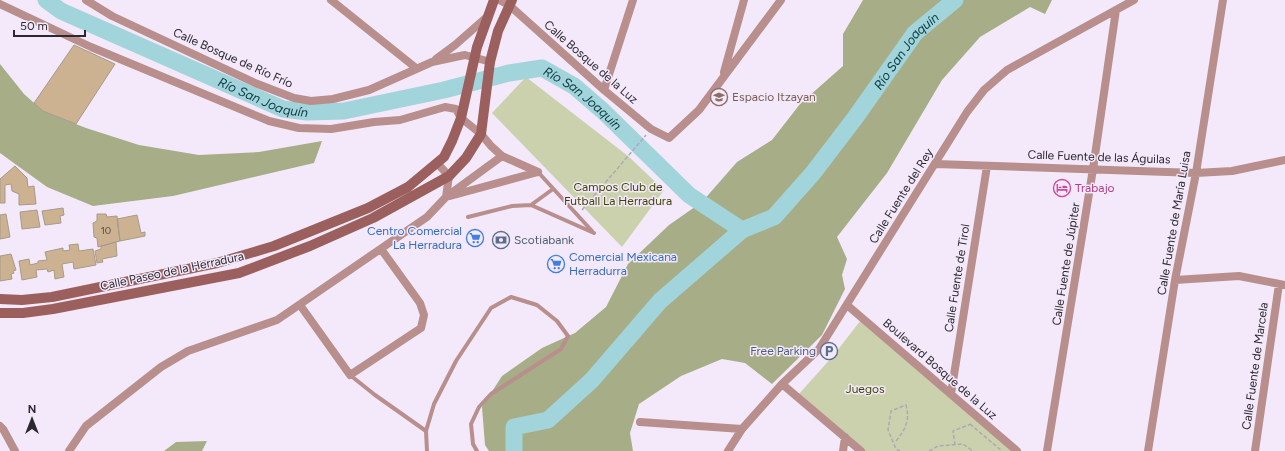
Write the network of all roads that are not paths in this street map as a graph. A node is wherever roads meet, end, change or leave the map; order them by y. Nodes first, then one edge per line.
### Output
1 (86, 0) edge
2 (331, 0) edge
3 (494, 0) edge
4 (499, 0) edge
5 (633, 0) edge
6 (744, 0) edge
7 (781, 0) edge
8 (1134, 0) edge
9 (1223, 0) edge
10 (510, 3) edge
11 (0, 4) edge
12 (1116, 10) junction
13 (488, 16) junction
14 (475, 58) junction
15 (432, 62) junction
16 (490, 62) junction
17 (416, 68) junction
18 (722, 79) junction
19 (604, 90) junction
20 (461, 118) junction
21 (481, 134) junction
22 (502, 156) junction
23 (1285, 160) edge
24 (437, 163) junction
25 (936, 164) junction
26 (987, 166) junction
27 (1093, 169) junction
28 (538, 172) junction
29 (1196, 173) junction
30 (449, 176) junction
31 (553, 188) junction
32 (446, 197) junction
33 (531, 205) junction
34 (468, 217) dead end
35 (381, 249) junction
36 (1176, 280) junction
37 (1282, 285) edge
38 (0, 299) edge
39 (300, 305) junction
40 (847, 305) junction
41 (0, 313) edge
42 (350, 375) junction
43 (782, 384) junction
44 (951, 394) junction
45 (640, 422) dead end
46 (0, 426) edge
47 (742, 429) junction
48 (426, 431) junction
49 (845, 437) junction
50 (15, 451) edge
51 (69, 451) edge
52 (427, 451) edge
53 (477, 451) edge
54 (728, 451) edge
55 (843, 451) edge
56 (861, 451) edge
57 (1017, 451) edge
58 (1047, 451) edge
59 (1148, 451) edge
60 (1254, 451) edge

1 - 17 street, Calle Bosque de Río Frío
2 - 17 street
3 - 13 main road, Calle Paseo de la Herradura
4 - 10 street, Calle Bosque de la Luz
5 - 19 street
6 - 18 street
7 - 18 street
8 - 12 street, Calle Fuente del Rey
9 - 29 street, Calle Fuente de María Luisa
10 - 16 main road, Calle Paseo de la Herradura
10 - 19 street, Calle Bosque de la Luz
11 - 20 street
12 - 25 street, Calle Fuente del Rey
12 - 27 street, Calle Fuente de Júpiter
13 - 14 main road, Calle Paseo de la Herradura
13 - 15 street, Calle Paseo de la Herradura
14 - 15 street, Calle Bosque de Río Frío
14 - 16 street, Calle Bosque de Río Frío
14 - 20 main road, Calle Paseo de la Herradura
15 - 17 street, Calle Bosque de Río Frío
16 - 21 main road, Calle Paseo de la Herradura
18 - 19 street, Calle Bosque de la Luz
20 - 21 street
20 - 24 main road, Calle Paseo de la Herradura
21 - 22 street
21 - 30 main road, Calle Paseo de la Herradura
22 - 28 street
22 - 32 street
23 - 29 street, Calle Fuente de las Águilas
24 - 30 street
24 - 38 main road, Calle Paseo de la Herradura
25 - 26 street, Calle Fuente de las Águilas
25 - 40 street, Calle Fuente del Rey
26 - 27 street, Calle Fuente de las Águilas
26 - 44 street, Calle Fuente de Tirol
27 - 29 street, Calle Fuente de las Águilas
27 - 58 street, Calle Fuente de Júpiter
28 - 31 lane
28 - 32 street
29 - 36 street, Calle Fuente de María Luisa
30 - 32 street
30 - 41 main road, Calle Paseo de la Herradura
31 - 33 lane
31 - 33 lane
32 - 35 street
33 - 34 lane
35 - 39 street
35 - 42 street
36 - 37 street
36 - 59 street, Calle Fuente de María Luisa
37 - 60 street, Calle Fuente de Marcela
39 - 42 street
39 - 51 street
40 - 43 street, Calle Fuente del Rey
40 - 44 street, Boulevard Bosque de la Luz
42 - 48 lane
43 - 47 street, Calle Fuente del Rey
43 - 49 street
44 - 57 street, Boulevard Bosque de la Luz
45 - 47 street
46 - 50 street
47 - 54 street, Calle Fuente del Rey
48 - 52 lane
48 - 53 lane
49 - 55 street
49 - 56 street

